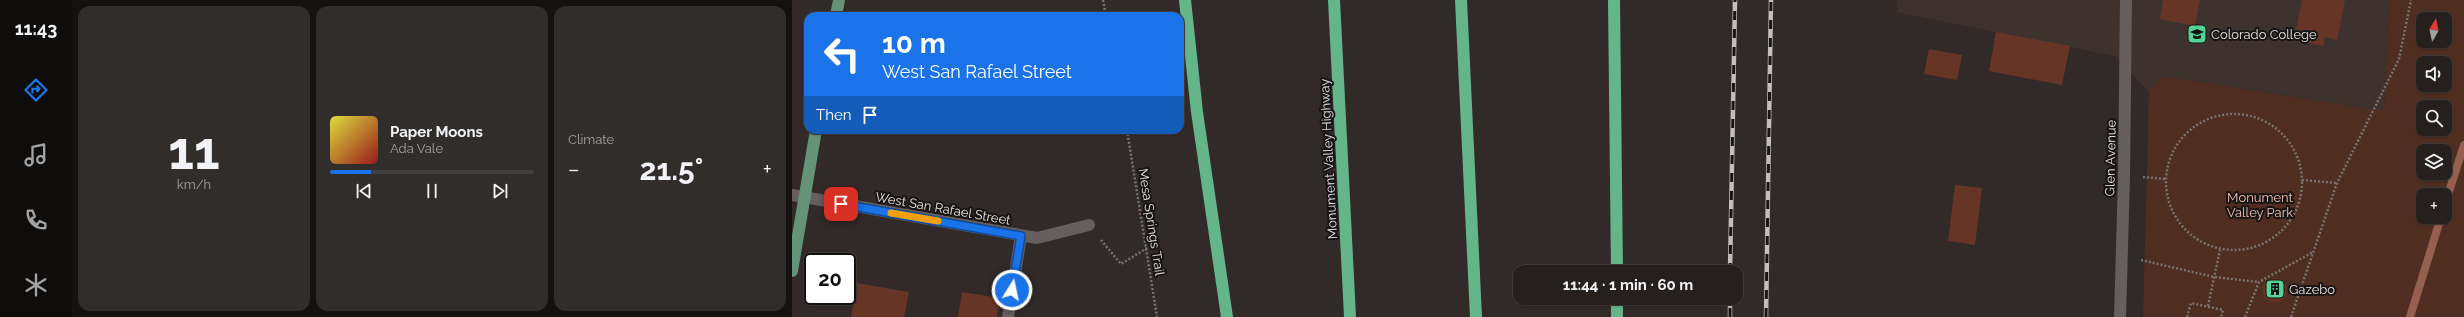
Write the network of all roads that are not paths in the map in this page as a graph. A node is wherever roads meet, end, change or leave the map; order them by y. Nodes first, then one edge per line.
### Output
1 (839, 0) edge
2 (1186, 0) edge
3 (1334, 0) edge
4 (1461, 0) edge
5 (1614, 0) edge
6 (2126, 0) edge
7 (837, 12) edge
8 (815, 134) edge
9 (792, 195) edge
10 (804, 197) junction
11 (1089, 225) road end
12 (1021, 236) junction
13 (1617, 265) edge
14 (792, 271) edge
15 (1617, 305) edge
16 (1008, 317) edge
17 (1227, 317) edge
18 (1350, 317) edge
19 (1476, 317) edge
20 (1617, 317) edge
21 (2120, 317) edge

1 - 7 main road
2 - 17 highway
3 - 18 highway, Monument Valley Highway
4 - 19 highway
5 - 13 highway
6 - 21 street, Glen Avenue
8 - 10 main road
9 - 10 street, West San Rafael Street
10 - 12 street, West San Rafael Street
10 - 14 main road
11 - 12 street, West San Rafael Street
12 - 16 street
15 - 20 highway

